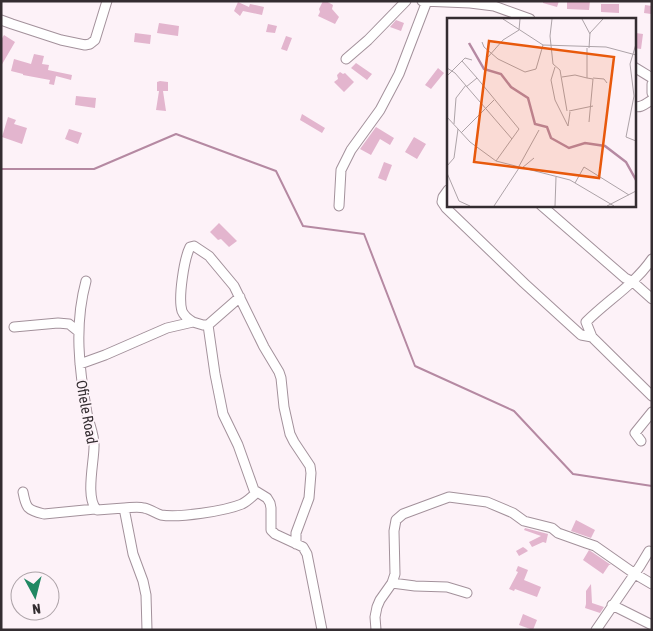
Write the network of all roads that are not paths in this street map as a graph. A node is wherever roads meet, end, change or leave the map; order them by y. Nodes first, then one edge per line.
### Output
1 (107, 1) edge
2 (406, 1) edge
3 (422, 1) edge
4 (427, 1) edge
5 (527, 18) edge
6 (1, 20) edge
7 (346, 59) dead end
8 (636, 68) edge
9 (652, 78) edge
10 (652, 84) edge
11 (652, 93) edge
12 (652, 100) edge
13 (636, 109) edge
14 (447, 192) edge
15 (339, 206) dead end
16 (541, 206) edge
17 (652, 258) edge
18 (86, 281) dead end
19 (633, 282) junction
20 (240, 297) junction
21 (652, 299) edge
22 (193, 322) junction
23 (208, 325) junction
24 (14, 327) dead end
25 (79, 332) junction
26 (592, 337) junction
27 (80, 364) junction
28 (652, 396) edge
29 (652, 412) edge
30 (641, 441) dead end
31 (23, 492) dead end
32 (257, 492) junction
33 (124, 508) junction
34 (95, 509) junction
35 (296, 544) junction
36 (649, 551) dead end
37 (635, 574) junction
38 (392, 583) junction
39 (652, 584) edge
40 (467, 594) dead end
41 (612, 605) junction
42 (652, 625) edge
43 (147, 630) edge
44 (322, 630) edge
45 (376, 630) edge
46 (596, 630) edge

1 - 6 street
2 - 7 street
3 - 4 street
4 - 5 street
4 - 15 street
8 - 9 street
10 - 11 street
12 - 13 street
14 - 26 street
16 - 19 street
17 - 19 street
18 - 25 street, Ofiele Road
19 - 21 street
19 - 26 street
20 - 22 street
20 - 23 street
20 - 35 street
22 - 23 street
22 - 27 street
23 - 32 street
24 - 25 street
25 - 27 street, Ofiele Road
26 - 28 street
27 - 34 street, Ofiele Road
29 - 30 street
31 - 34 street
32 - 33 street
32 - 35 street
33 - 34 street
33 - 43 street
35 - 44 street
36 - 37 street
37 - 38 street
37 - 39 street
37 - 41 street
38 - 40 street
38 - 45 street
41 - 42 street
41 - 46 street

